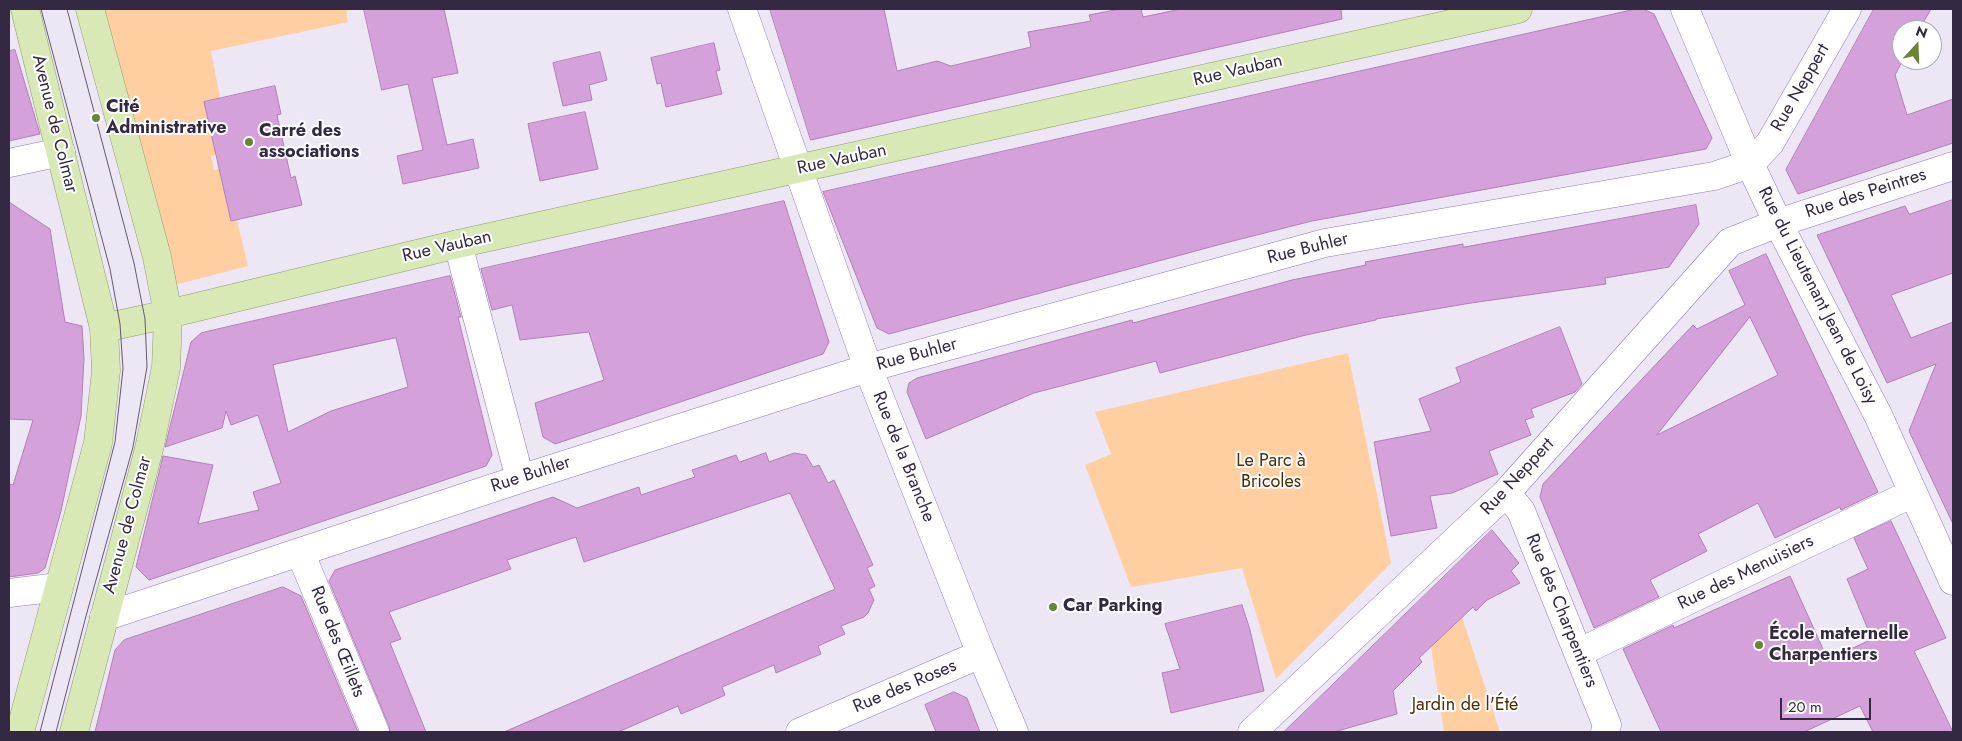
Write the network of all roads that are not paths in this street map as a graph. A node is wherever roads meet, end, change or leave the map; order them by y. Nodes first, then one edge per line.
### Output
1 (25, 9) edge
2 (90, 9) edge
3 (742, 9) edge
4 (1518, 9) edge
5 (1685, 9) edge
6 (1847, 9) edge
7 (60, 152) junction
8 (9, 163) edge
9 (1750, 164) junction
10 (1953, 166) edge
11 (798, 170) junction
12 (1778, 223) junction
13 (458, 244) junction
14 (168, 314) junction
15 (104, 328) junction
16 (868, 368) junction
17 (520, 479) junction
18 (1506, 493) junction
19 (1913, 493) junction
20 (300, 552) junction
21 (1953, 581) edge
22 (59, 587) junction
23 (9, 593) edge
24 (104, 617) junction
25 (981, 654) junction
26 (1578, 654) junction
27 (20, 732) edge
28 (74, 732) edge
29 (375, 732) edge
30 (800, 732) edge
31 (1014, 732) edge
32 (1252, 732) edge
33 (1606, 732) edge

1 - 7 main road, Avenue de Colmar
2 - 14 main road, Avenue de Colmar
3 - 11 street, Rue de la Branche
4 - 11 main road, Rue Vauban
5 - 9 street, Rue du Lieutenant Jean de Loisy
6 - 9 street, Rue Neppert
7 - 8 street
7 - 15 main road, Avenue de Colmar
9 - 12 street, Rue du Lieutenant Jean de Loisy
9 - 16 street, Rue Buhler
10 - 12 street, Rue des Peintres
11 - 13 main road, Rue Vauban
11 - 16 street, Rue de la Branche
12 - 18 street, Rue Neppert
12 - 19 street, Rue du Lieutenant Jean de Loisy
13 - 14 main road, Rue Vauban
13 - 17 street
14 - 15 main road
14 - 24 main road, Avenue de Colmar
15 - 22 main road, Avenue de Colmar
16 - 17 street, Rue Buhler
16 - 25 street, Rue de la Branche
17 - 20 street, Rue Buhler
18 - 26 street, Rue des Charpentiers
18 - 32 street, Rue Neppert
19 - 21 street, Rue du Lieutenant Jean de Loisy
19 - 26 street, Rue des Menuisiers
20 - 24 street, Rue Buhler
20 - 29 street, Rue des Œillets
22 - 23 street
22 - 27 main road, Avenue de Colmar
24 - 28 main road, Avenue de Colmar
25 - 30 street, Rue des Roses
25 - 31 street, Rue de la Branche
26 - 33 street, Rue des Charpentiers

